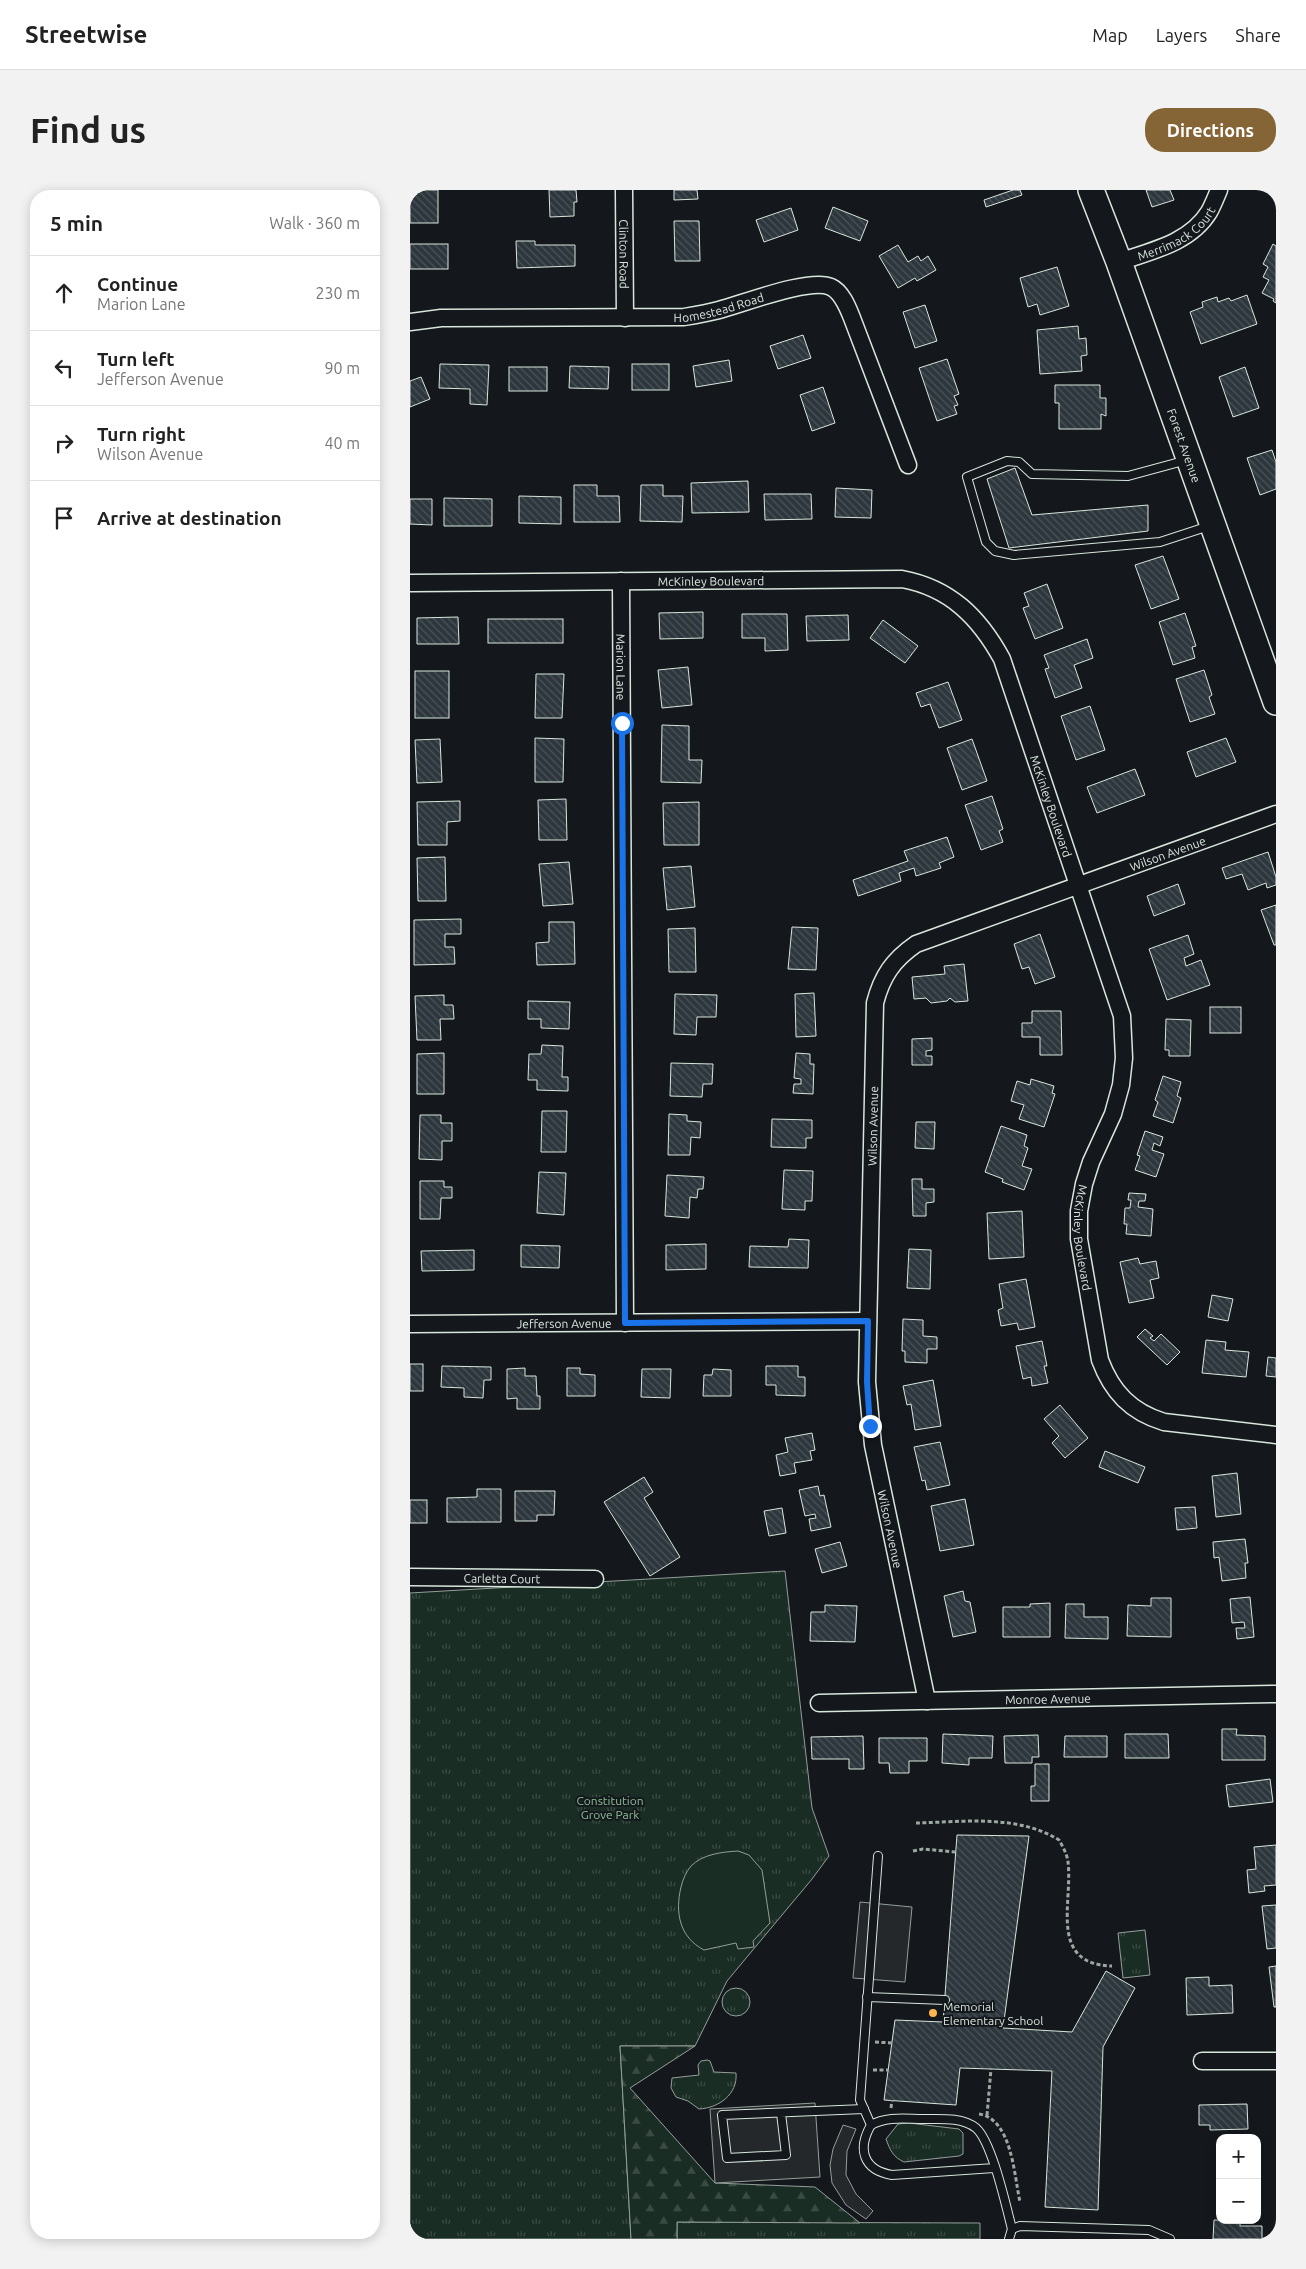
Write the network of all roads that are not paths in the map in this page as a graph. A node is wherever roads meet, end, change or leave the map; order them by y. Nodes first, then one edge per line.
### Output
1 (624, 190) edge
2 (1091, 190) edge
3 (1219, 190) edge
4 (1119, 262) junction
5 (625, 318) junction
6 (410, 322) edge
7 (1189, 459) junction
8 (908, 465) dead end
9 (1213, 525) junction
10 (621, 581) junction
11 (410, 583) edge
12 (1276, 702) edge
13 (1276, 814) edge
14 (1078, 885) junction
15 (868, 1321) junction
16 (625, 1323) junction
17 (410, 1324) edge
18 (1276, 1435) edge
19 (410, 1577) edge
20 (595, 1579) dead end
21 (1276, 1694) edge
22 (927, 1700) junction
23 (819, 1703) dead end
24 (878, 1856) dead end
25 (867, 1996) junction
26 (945, 2000) dead end
27 (1202, 2061) dead end
28 (1276, 2061) edge
29 (864, 2109) junction
30 (781, 2112) junction
31 (871, 2125) junction
32 (994, 2168) junction
33 (1012, 2229) junction
34 (1009, 2239) edge
35 (1170, 2239) edge

1 - 5 street, Clinton Road
2 - 4 main road, Forest Avenue
3 - 4 street, Merrimack Court
4 - 7 main road, Forest Avenue
5 - 6 street, Homestead Road
5 - 8 street, Homestead Road
7 - 9 main road, Forest Avenue
7 - 9 lane
9 - 12 main road, Forest Avenue
10 - 11 street, McKinley Boulevard
10 - 14 street, McKinley Boulevard
10 - 16 street, Marion Lane
13 - 14 street, Wilson Avenue
14 - 15 street, Wilson Avenue
14 - 18 street, McKinley Boulevard
15 - 16 street, Jefferson Avenue
15 - 22 street, Wilson Avenue
16 - 17 street, Jefferson Avenue
19 - 20 street, Carletta Court
21 - 22 street, Monroe Avenue
22 - 23 street, Monroe Avenue
24 - 25 lane
25 - 26 lane
25 - 29 lane
27 - 28 street
29 - 30 lane
29 - 31 lane
30 - 30 lane
31 - 32 lane
31 - 32 lane
32 - 33 lane
33 - 34 lane
33 - 35 lane

